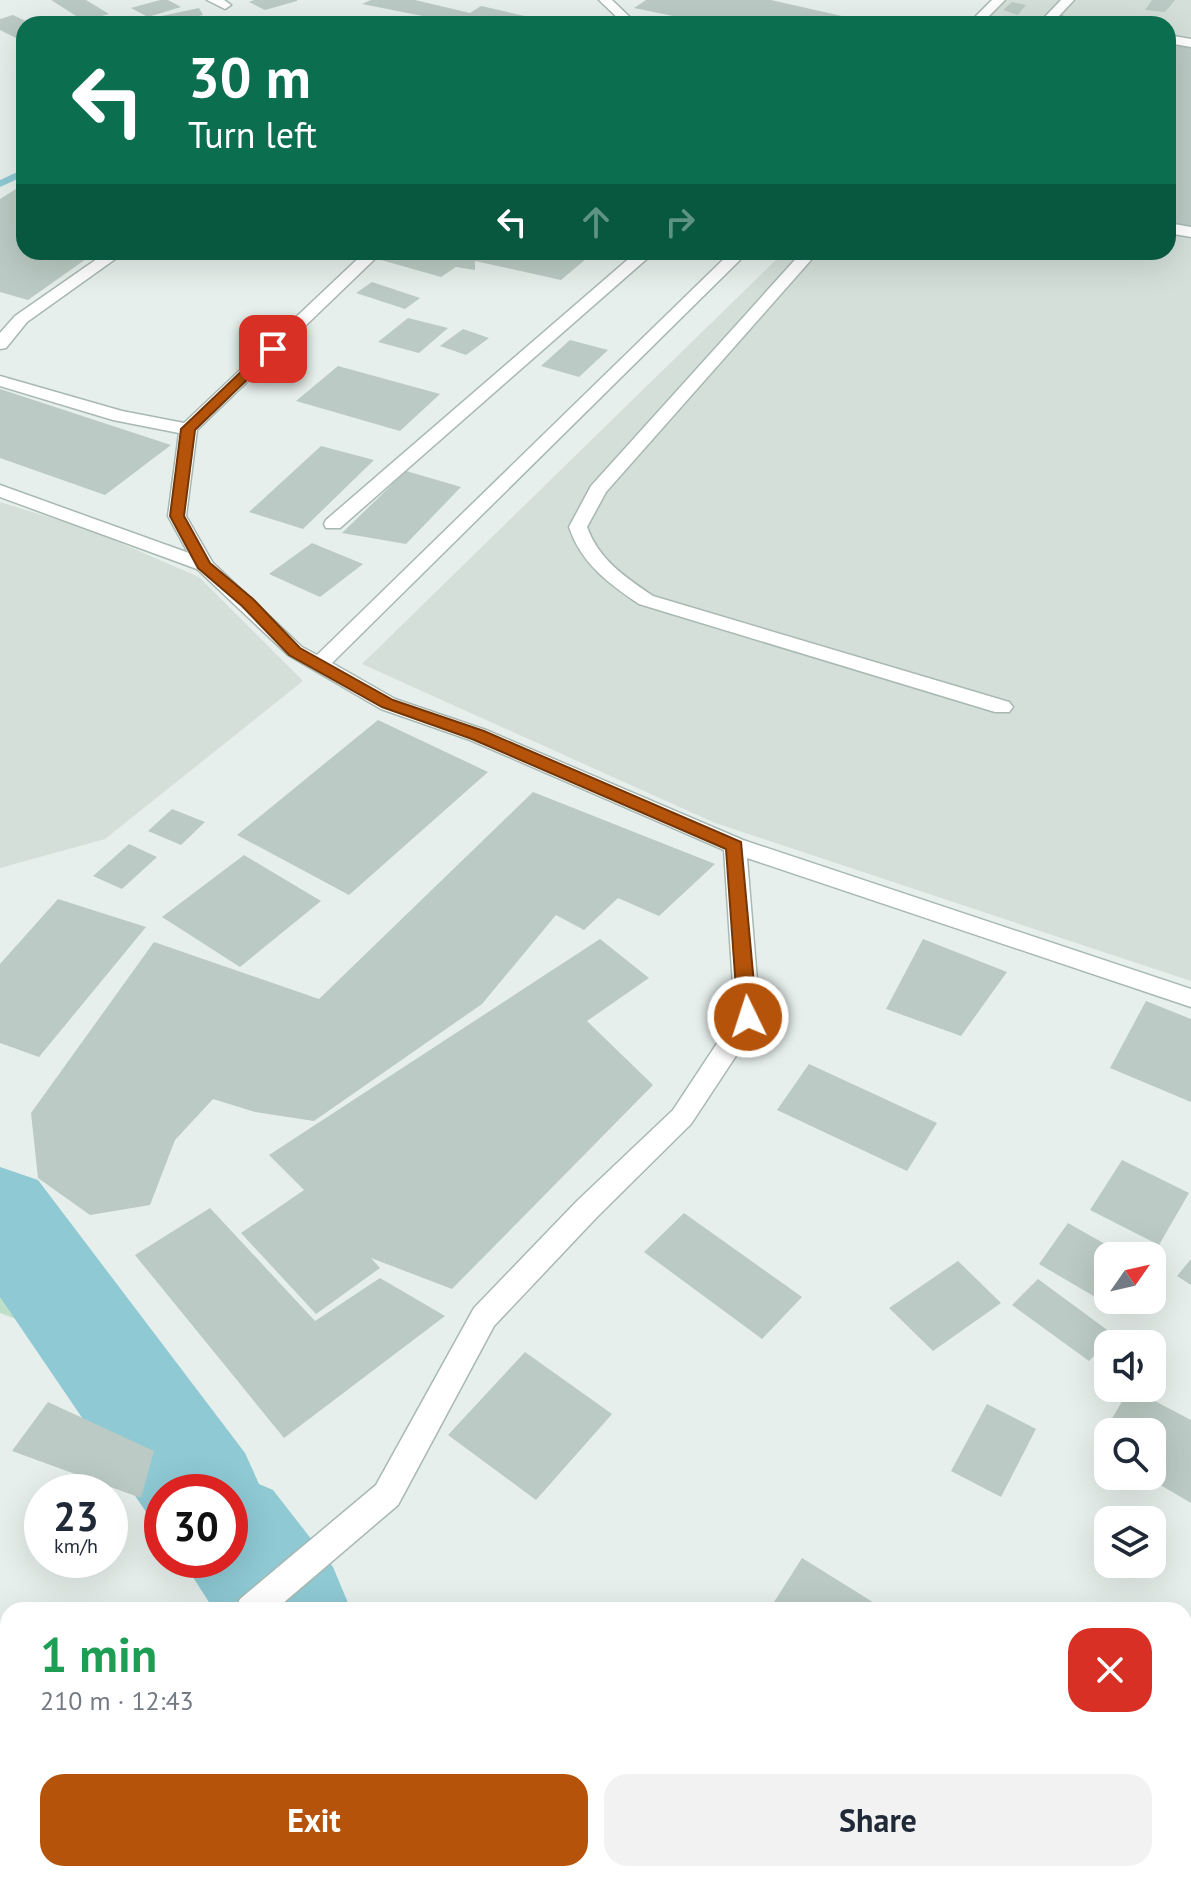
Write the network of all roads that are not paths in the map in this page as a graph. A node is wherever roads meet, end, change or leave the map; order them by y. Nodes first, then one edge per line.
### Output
1 (605, 0) edge
2 (999, 0) edge
3 (1068, 0) edge
4 (620, 16) edge
5 (982, 16) edge
6 (1052, 16) edge
7 (106, 260) edge
8 (366, 260) edge
9 (637, 260) edge
10 (732, 260) edge
11 (803, 260) edge
12 (0, 344) edge
13 (0, 381) edge
14 (188, 429) junction
15 (0, 491) edge
16 (333, 524) dead end
17 (204, 565) junction
18 (317, 666) junction
19 (1002, 707) dead end
20 (735, 846) junction
21 (1191, 998) edge
22 (260, 1602) edge

1 - 4 street
2 - 5 street
3 - 6 street
7 - 12 street
8 - 14 street
9 - 16 street
10 - 18 street
11 - 19 street
13 - 14 street
14 - 17 street
15 - 17 street
17 - 18 street
18 - 20 street
20 - 21 street
20 - 22 street

